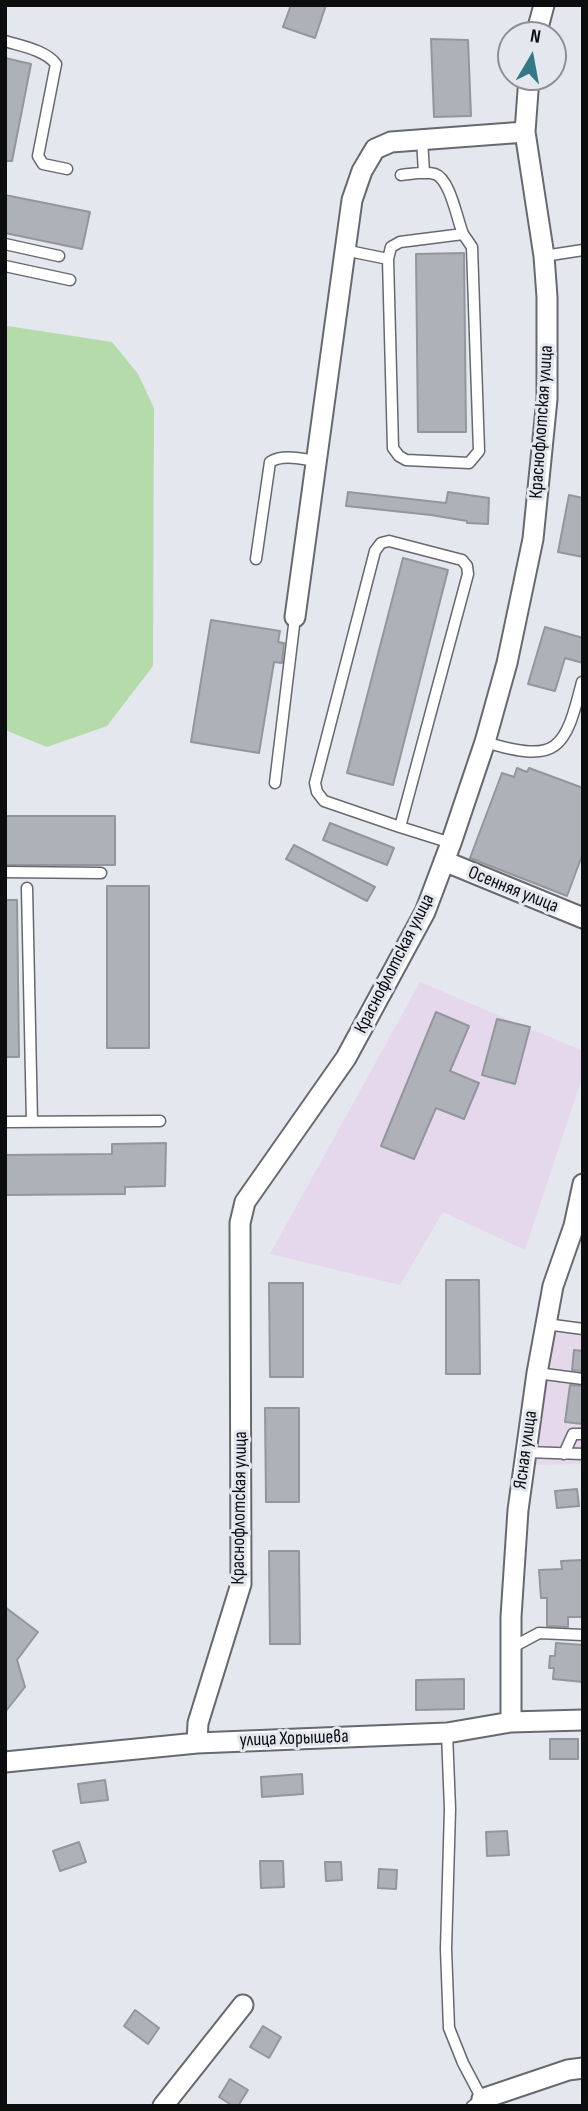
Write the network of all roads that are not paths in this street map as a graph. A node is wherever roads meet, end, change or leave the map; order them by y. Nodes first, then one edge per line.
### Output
1 (5, 41) edge
2 (528, 91) edge
3 (525, 132) junction
4 (422, 138) junction
5 (67, 169) dead end
6 (424, 173) junction
7 (401, 175) dead end
8 (463, 234) junction
9 (5, 244) edge
10 (344, 250) junction
11 (583, 250) edge
12 (59, 256) dead end
13 (544, 256) junction
14 (388, 259) junction
15 (5, 266) edge
16 (70, 280) dead end
17 (316, 461) junction
18 (256, 559) dead end
19 (295, 618) joint
20 (582, 682) edge
21 (485, 742) junction
22 (275, 783) dead end
23 (400, 827) junction
24 (448, 852) junction
25 (5, 872) edge
26 (101, 873) dead end
27 (27, 888) dead end
28 (583, 918) edge
29 (160, 1121) dead end
30 (5, 1122) edge
31 (32, 1122) junction
32 (583, 1184) edge
33 (546, 1324) junction
34 (583, 1329) edge
35 (537, 1373) junction
36 (583, 1379) edge
37 (583, 1434) edge
38 (527, 1452) junction
39 (564, 1454) junction
40 (583, 1454) edge
41 (583, 1635) edge
42 (510, 1648) junction
43 (583, 1720) edge
44 (511, 1722) junction
45 (447, 1733) junction
46 (197, 1743) junction
47 (5, 1762) edge
48 (243, 2006) dead end
49 (583, 2068) edge
50 (477, 2102) edge
51 (163, 2106) edge

1 - 5 lane
2 - 3 street, Краснофлотская улица
3 - 4 street
3 - 13 street, Краснофлотская улица
4 - 6 lane
4 - 10 street
6 - 7 lane
6 - 8 lane
8 - 14 lane
8 - 14 lane
9 - 12 lane
10 - 14 lane
10 - 17 street
11 - 13 lane
13 - 21 street, Краснофлотская улица
15 - 16 lane
17 - 18 lane
17 - 19 street
19 - 22 lane
20 - 21 lane
21 - 24 street, Краснофлотская улица
23 - 23 lane
23 - 24 lane
24 - 28 street, Осенняя улица
24 - 46 street, Краснофлотская улица
25 - 26 lane
27 - 31 lane
29 - 31 lane
30 - 31 lane
32 - 33 street, Ясная улица
33 - 34 lane
33 - 35 street, Ясная улица
35 - 36 lane
35 - 38 street, Ясная улица
37 - 39 lane
38 - 39 lane
38 - 42 street, Ясная улица
39 - 40 lane
41 - 42 lane
42 - 44 street, Ясная улица
43 - 44 street, улица Хорышева
44 - 45 street, улица Хорышева
45 - 46 street, улица Хорышева
45 - 50 lane
46 - 47 street, улица Хорышева
48 - 51 street
49 - 50 street

